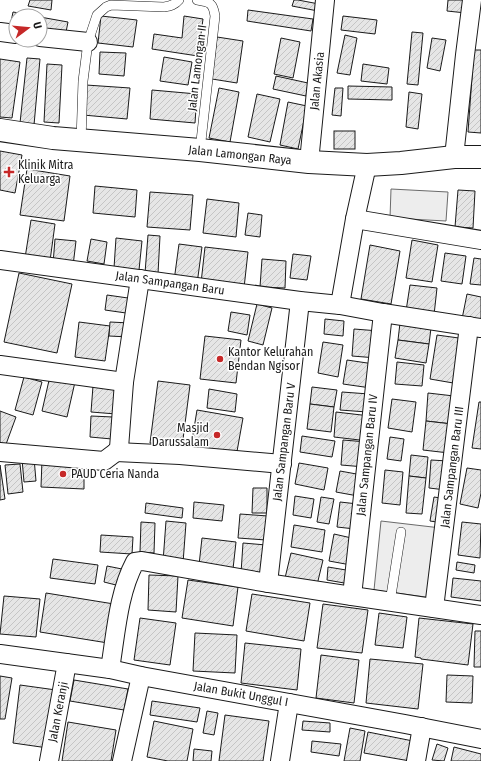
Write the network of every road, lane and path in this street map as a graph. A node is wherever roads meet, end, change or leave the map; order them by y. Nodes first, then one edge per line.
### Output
1 (179, 0) edge
2 (197, 0) edge
3 (325, 0) edge
4 (472, 0) edge
5 (48, 38) edge
6 (88, 42) junction
7 (0, 130) edge
8 (81, 141) junction
9 (200, 150) junction
10 (454, 157) junction
11 (481, 157) edge
12 (309, 162) junction
13 (367, 165) junction
14 (355, 218) junction
15 (481, 240) edge
16 (1, 265) edge
17 (140, 279) junction
18 (300, 301) junction
19 (340, 305) junction
20 (383, 313) junction
21 (475, 327) edge
22 (0, 365) edge
23 (124, 382) junction
24 (0, 452) edge
25 (116, 452) junction
26 (282, 464) junction
27 (401, 532) dead end
28 (268, 583) junction
29 (352, 596) junction
30 (390, 602) junction
31 (434, 608) junction
32 (481, 615) edge
33 (0, 654) edge
34 (67, 663) junction
35 (110, 669) junction
36 (141, 676) junction
37 (289, 703) junction
38 (422, 727) junction
39 (481, 739) edge
40 (49, 761) edge
41 (122, 761) edge
42 (280, 761) edge
43 (416, 761) edge

1 - 6 lane
2 - 9 lane, Jalan Lamongan II
3 - 12 street, Jalan Akasia
4 - 10 street
5 - 6 street
6 - 8 lane
7 - 8 street, Jalan Lamongan Raya
8 - 9 street, Jalan Lamongan Raya
9 - 12 street, Jalan Lamongan Raya
10 - 11 street, Jalan Lamongan Raya
10 - 13 street, Jalan Lamongan Raya
12 - 13 street, Jalan Lamongan Raya
13 - 14 street
14 - 15 street
14 - 19 street
16 - 17 street, Jalan Sampangan Baru
17 - 18 street, Jalan Sampangan Baru
17 - 23 street
18 - 19 street, Jalan Sampangan Baru
18 - 26 street, Jalan Sampangan Baru V
19 - 20 street, Jalan Sampangan Baru
20 - 21 street, Jalan Sampangan Baru
20 - 29 street, Jalan Sampangan Baru IV
21 - 31 street, Jalan Sampangan Baru III
22 - 23 street
23 - 25 street
24 - 25 street
25 - 26 street
26 - 28 street, Jalan Sampangan Baru V
27 - 30 lane
28 - 29 street
28 - 35 street
29 - 30 street
30 - 31 street
31 - 32 street
33 - 34 street, Jalan Bukit Unggul I
34 - 35 street, Jalan Bukit Unggul I
34 - 40 street, Jalan Keranji
35 - 36 street, Jalan Bukit Unggul I
36 - 37 street, Jalan Bukit Unggul I
36 - 41 street
37 - 38 street, Jalan Bukit Unggul I
37 - 42 street
38 - 39 street, Jalan Bukit Unggul I
38 - 43 street

